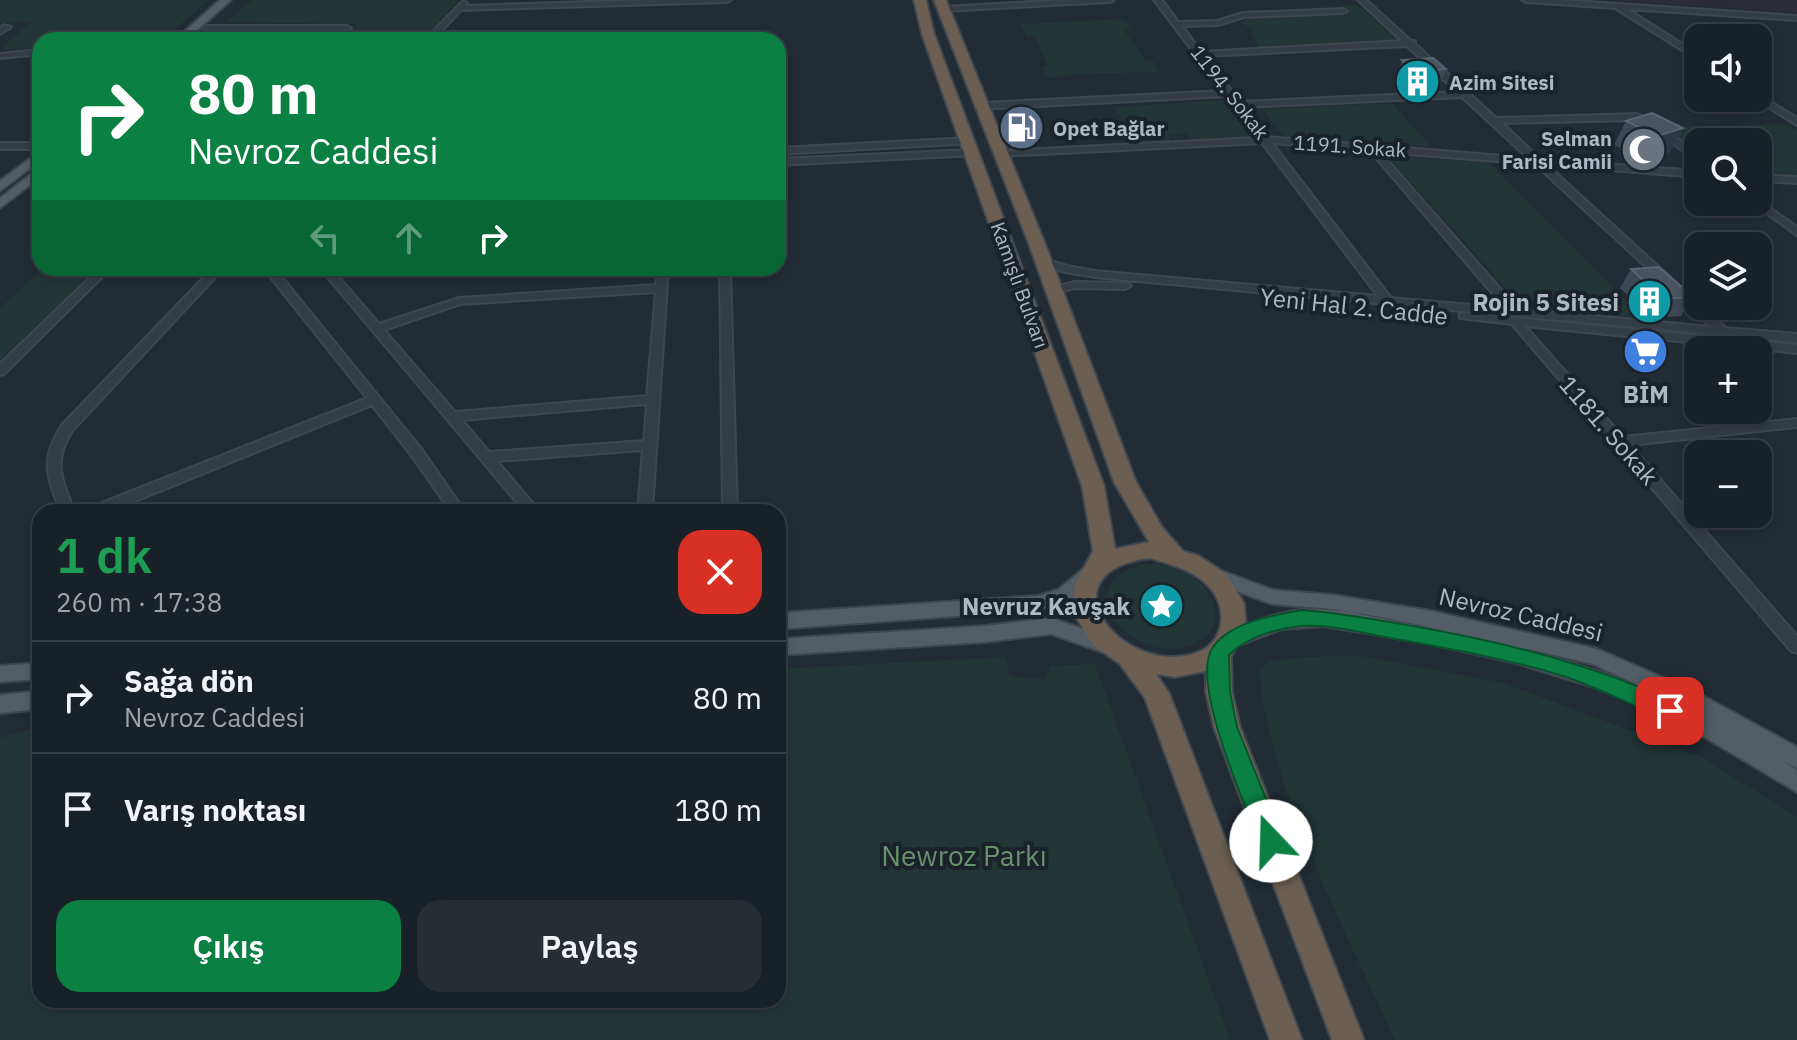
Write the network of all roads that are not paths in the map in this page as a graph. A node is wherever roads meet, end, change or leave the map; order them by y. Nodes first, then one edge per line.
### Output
1 (226, 0) edge
2 (239, 0) edge
3 (466, 0) edge
4 (727, 0) edge
5 (920, 0) edge
6 (1110, 0) edge
7 (1158, 0) edge
8 (1362, 0) edge
9 (1526, 0) edge
10 (656, 1) edge
11 (942, 5) edge
12 (1617, 6) junction
13 (458, 8) junction
14 (1343, 11) dead end
15 (1797, 18) edge
16 (1177, 24) junction
17 (207, 28) junction
18 (189, 32) edge
19 (203, 32) edge
20 (342, 32) edge
21 (436, 32) edge
22 (1412, 43) junction
23 (1684, 49) edge
24 (32, 53) edge
25 (1201, 54) junction
26 (0, 56) edge
27 (1230, 93) junction
28 (1463, 94) junction
29 (1238, 105) junction
30 (982, 106) junction
31 (1772, 106) edge
32 (1494, 121) junction
33 (1797, 122) edge
34 (1267, 140) junction
35 (0, 146) edge
36 (32, 146) edge
37 (971, 147) junction
38 (1372, 148) junction
39 (1684, 148) edge
40 (786, 151) edge
41 (1002, 154) junction
42 (1537, 160) junction
43 (32, 161) edge
44 (786, 161) edge
45 (1684, 173) edge
46 (32, 178) edge
47 (1772, 179) edge
48 (1797, 180) edge
49 (0, 187) edge
50 (0, 204) edge
51 (1772, 214) edge
52 (1797, 232) edge
53 (1044, 262) junction
54 (98, 276) edge
55 (213, 276) edge
56 (275, 276) edge
57 (332, 276) edge
58 (662, 276) edge
59 (725, 276) edge
60 (661, 288) junction
61 (1054, 290) junction
62 (1386, 299) junction
63 (1515, 316) junction
64 (376, 329) junction
65 (1722, 331) junction
66 (1797, 338) edge
67 (1797, 349) edge
68 (0, 371) edge
69 (653, 399) junction
70 (374, 400) junction
71 (451, 417) junction
72 (1797, 423) edge
73 (1619, 442) junction
74 (650, 445) junction
75 (485, 457) junction
76 (65, 504) edge
77 (114, 504) edge
78 (452, 504) edge
79 (526, 504) edge
80 (646, 504) edge
81 (730, 504) edge
82 (1173, 553) junction
83 (1093, 571) junction
84 (1214, 575) junction
85 (786, 620) edge
86 (1789, 630) edge
87 (786, 646) edge
88 (1225, 646) junction
89 (1797, 647) edge
90 (1121, 653) junction
91 (32, 672) edge
92 (0, 674) edge
93 (32, 701) edge
94 (0, 704) edge
95 (1793, 752) edge
96 (1797, 782) edge
97 (1286, 1040) edge
98 (1348, 1040) edge

1 - 18 main road
2 - 17 main road
3 - 13 street
4 - 10 street
5 - 37 highway, Kamışlı Bulvarı
6 - 11 street
7 - 16 street, 1194. Sokak
8 - 22 street
9 - 12 street
10 - 13 street
11 - 30 highway, Kamışlı Bulvarı
12 - 15 street
12 - 23 street
13 - 21 street
14 - 16 street
16 - 25 street, 1194. Sokak
17 - 19 main road
17 - 20 street
22 - 25 street
22 - 28 street
24 - 26 street
25 - 27 street, 1194. Sokak
27 - 29 street, 1194. Sokak
27 - 30 street
28 - 29 street
28 - 32 street
29 - 34 street, 1194. Sokak
30 - 41 highway, Kamışlı Bulvarı
31 - 33 street
32 - 39 street
32 - 42 street
34 - 38 street, 1191. Sokak
34 - 41 street, 1191. Sokak
34 - 62 street, 1194. Sokak
35 - 36 street
37 - 40 street
37 - 44 street
37 - 83 highway, Kamışlı Bulvarı
38 - 42 street, 1191. Sokak
38 - 63 street, 1181. Sokak
41 - 53 highway, Kamışlı Bulvarı
42 - 45 street, 1191. Sokak
42 - 65 street
43 - 49 main road
46 - 50 main road
47 - 48 street
51 - 52 street
53 - 61 highway, Kamışlı Bulvarı
53 - 62 street
54 - 68 street
55 - 76 street
56 - 70 street
57 - 64 street
58 - 60 street
59 - 81 street
60 - 64 street
60 - 69 street
61 - 63 street, Yeni Hal 2. Cadde
61 - 82 highway, Kamışlı Bulvarı
62 - 63 street
63 - 65 street
63 - 67 street, Yeni Hal 2. Cadde
63 - 73 street, 1181. Sokak
64 - 71 street
65 - 66 street
69 - 71 street
69 - 74 street
70 - 77 street
70 - 78 street
71 - 75 street
72 - 73 street
73 - 86 street, 1181. Sokak
74 - 75 street
74 - 80 street
75 - 79 street
82 - 83 highway
82 - 84 highway
83 - 85 main road
83 - 90 highway
84 - 88 highway
84 - 95 main road, Nevroz Caddesi
86 - 89 street, 1181. Sokak
87 - 90 main road
88 - 90 highway
88 - 96 main road, Nevroz Caddesi
88 - 98 highway
90 - 97 highway
91 - 92 main road
93 - 94 main road

